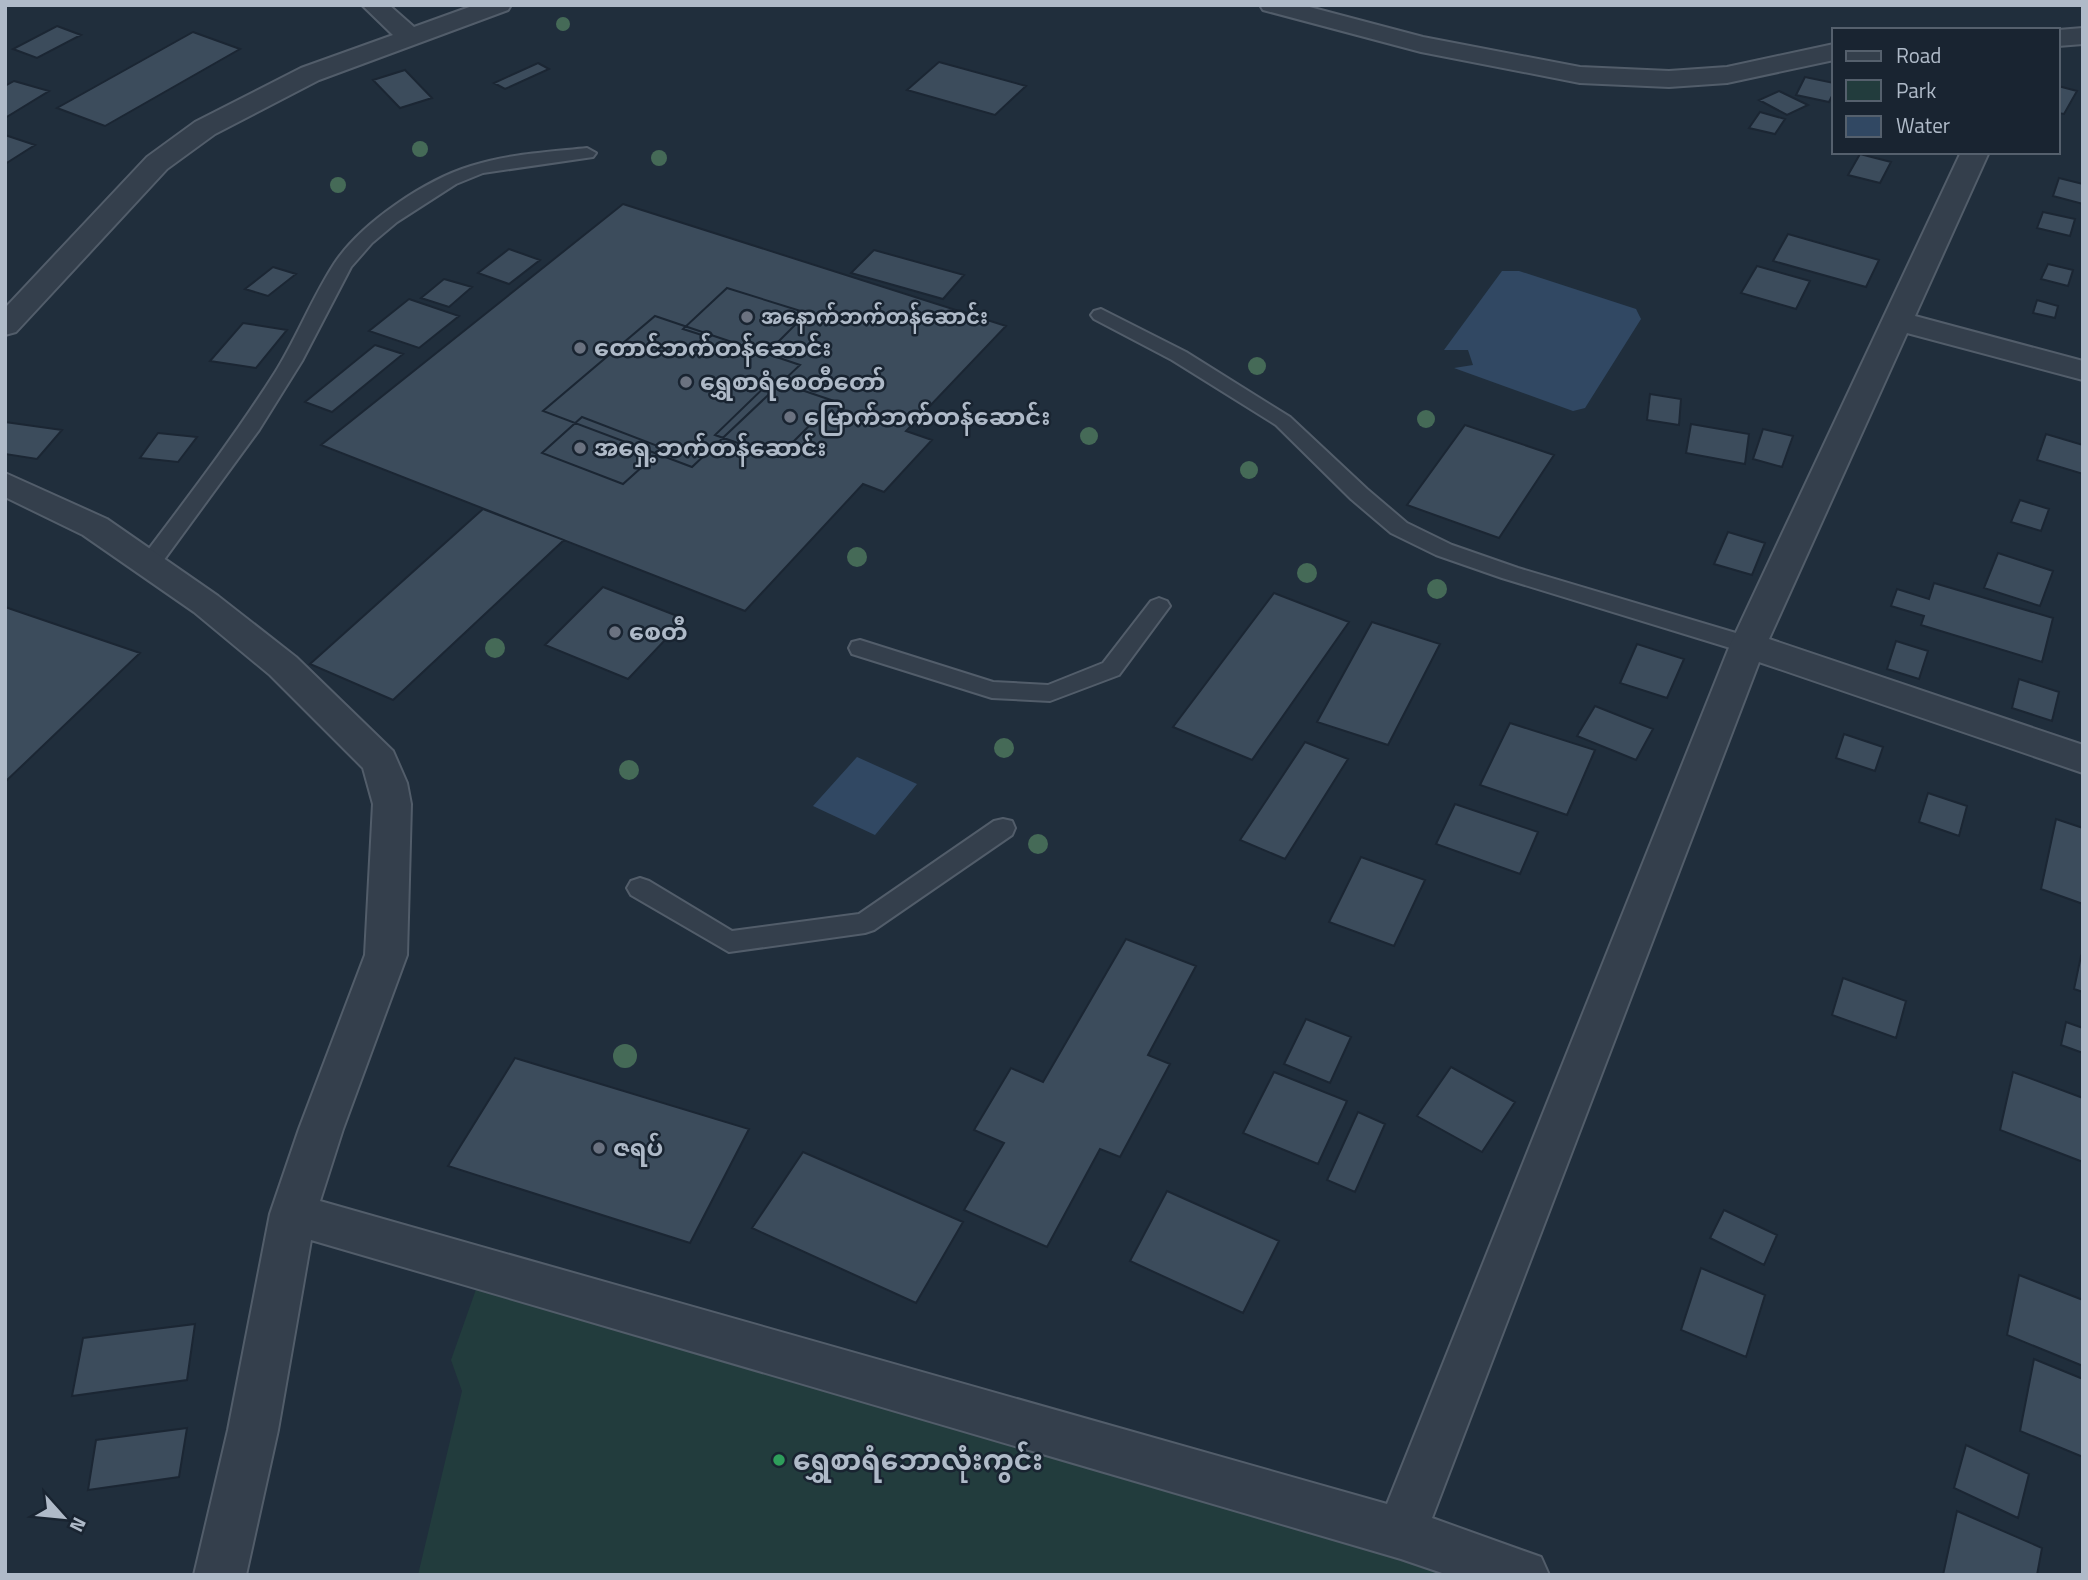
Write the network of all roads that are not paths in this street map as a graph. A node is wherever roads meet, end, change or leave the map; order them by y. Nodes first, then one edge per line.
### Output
1 (374, 5) edge
2 (499, 5) edge
3 (1272, 5) edge
4 (2083, 36) edge
5 (410, 37) junction
6 (2060, 38) edge
7 (1832, 51) edge
8 (587, 153) dead end
9 (1974, 154) edge
10 (1101, 315) dead end
11 (1898, 321) junction
12 (5, 326) edge
13 (2083, 371) edge
14 (5, 484) edge
15 (150, 563) junction
16 (1159, 606) dead end
17 (1748, 645) junction
18 (860, 648) dead end
19 (2083, 759) edge
20 (1003, 828) dead end
21 (640, 888) dead end
22 (293, 1214) junction
23 (1401, 1533) junction
24 (220, 1575) edge
25 (1523, 1575) edge

1 - 5 street
2 - 5 street
3 - 7 street
4 - 6 street
5 - 12 street
8 - 15 lane
9 - 11 street
10 - 17 lane
11 - 13 street
11 - 17 street
14 - 15 street
15 - 22 street
16 - 18 lane
17 - 19 street
17 - 23 street
20 - 21 lane
22 - 23 street
22 - 24 street
23 - 25 street

